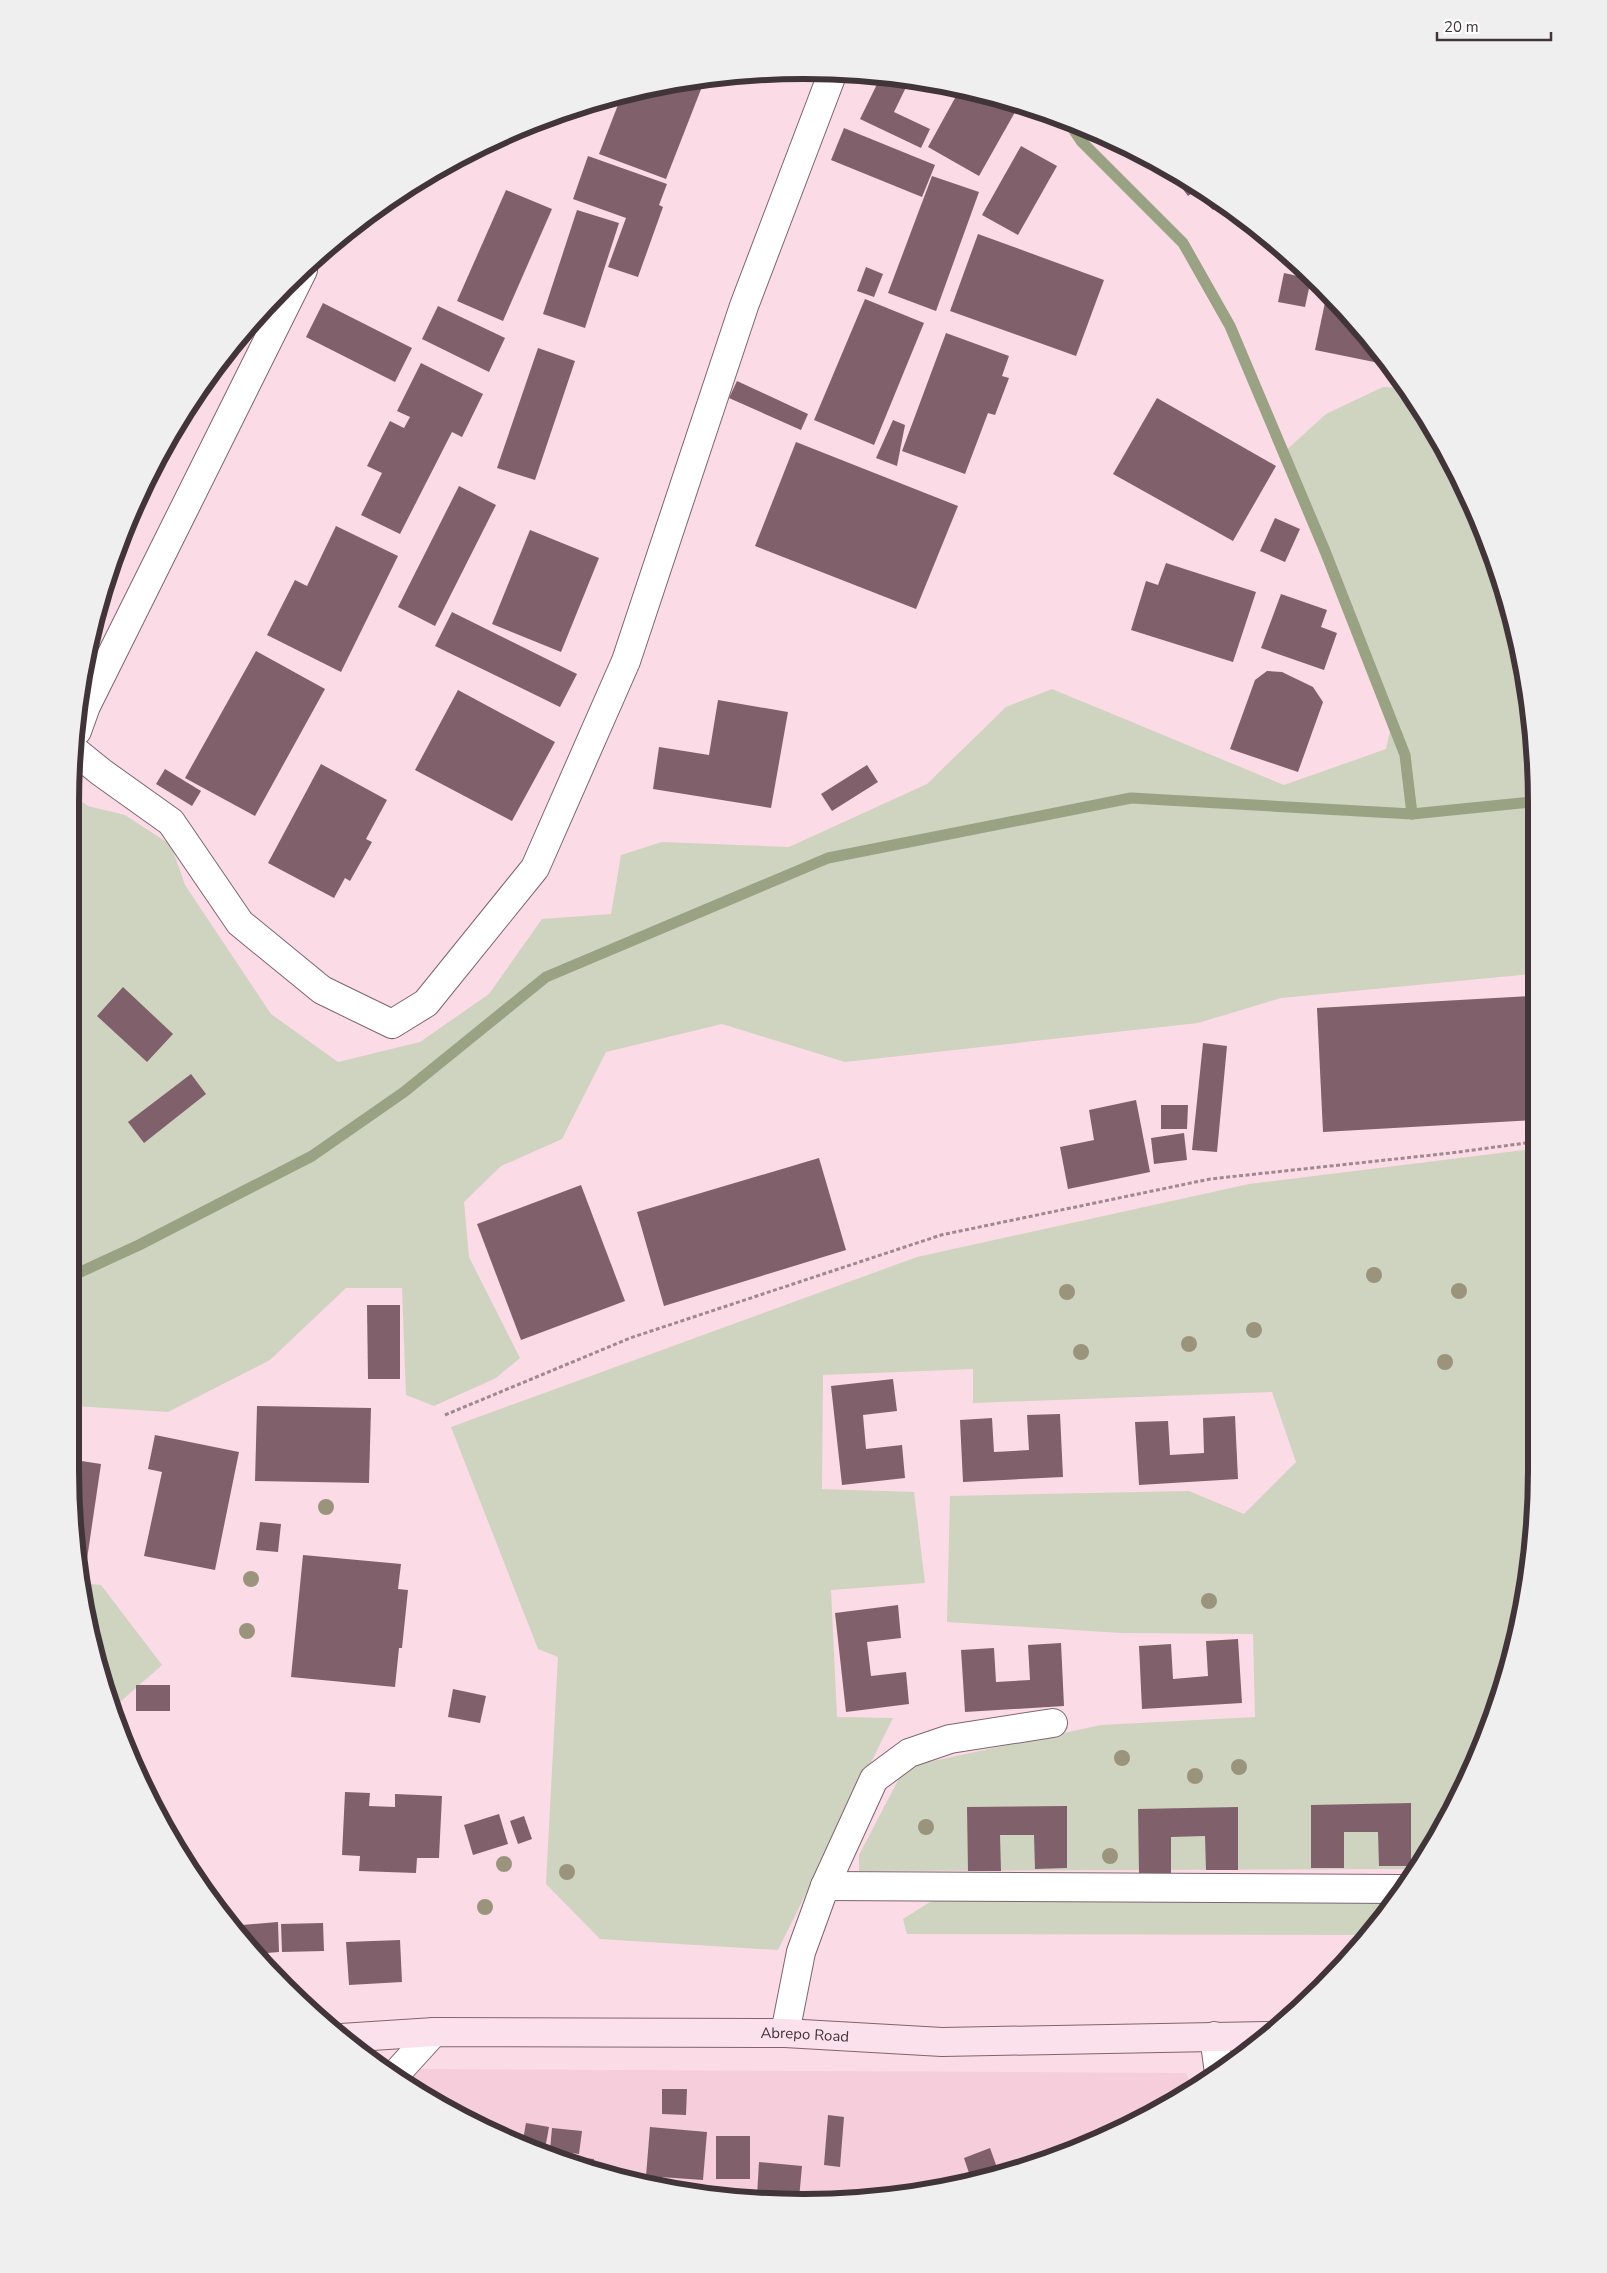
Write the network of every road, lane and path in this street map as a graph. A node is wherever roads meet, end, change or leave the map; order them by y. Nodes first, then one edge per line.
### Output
1 (830, 80) edge
2 (294, 288) edge
3 (85, 709) edge
4 (80, 755) edge
5 (1528, 1143) edge
6 (445, 1415) dead end
7 (1053, 1723) dead end
8 (825, 1886) junction
9 (1394, 1889) edge
10 (434, 2032) junction
11 (785, 2032) junction
12 (1214, 2036) junction
13 (1255, 2036) edge
14 (354, 2037) edge
15 (1218, 2064) edge
16 (399, 2071) edge

1 - 4 street
2 - 3 street
5 - 6 path
7 - 8 street
8 - 9 street
8 - 11 street
10 - 11 main road, Abrepo Road
10 - 14 main road, Abrepo Road
10 - 16 street
11 - 12 main road, Abrepo Road
12 - 13 main road, Abrepo Road
12 - 15 street

